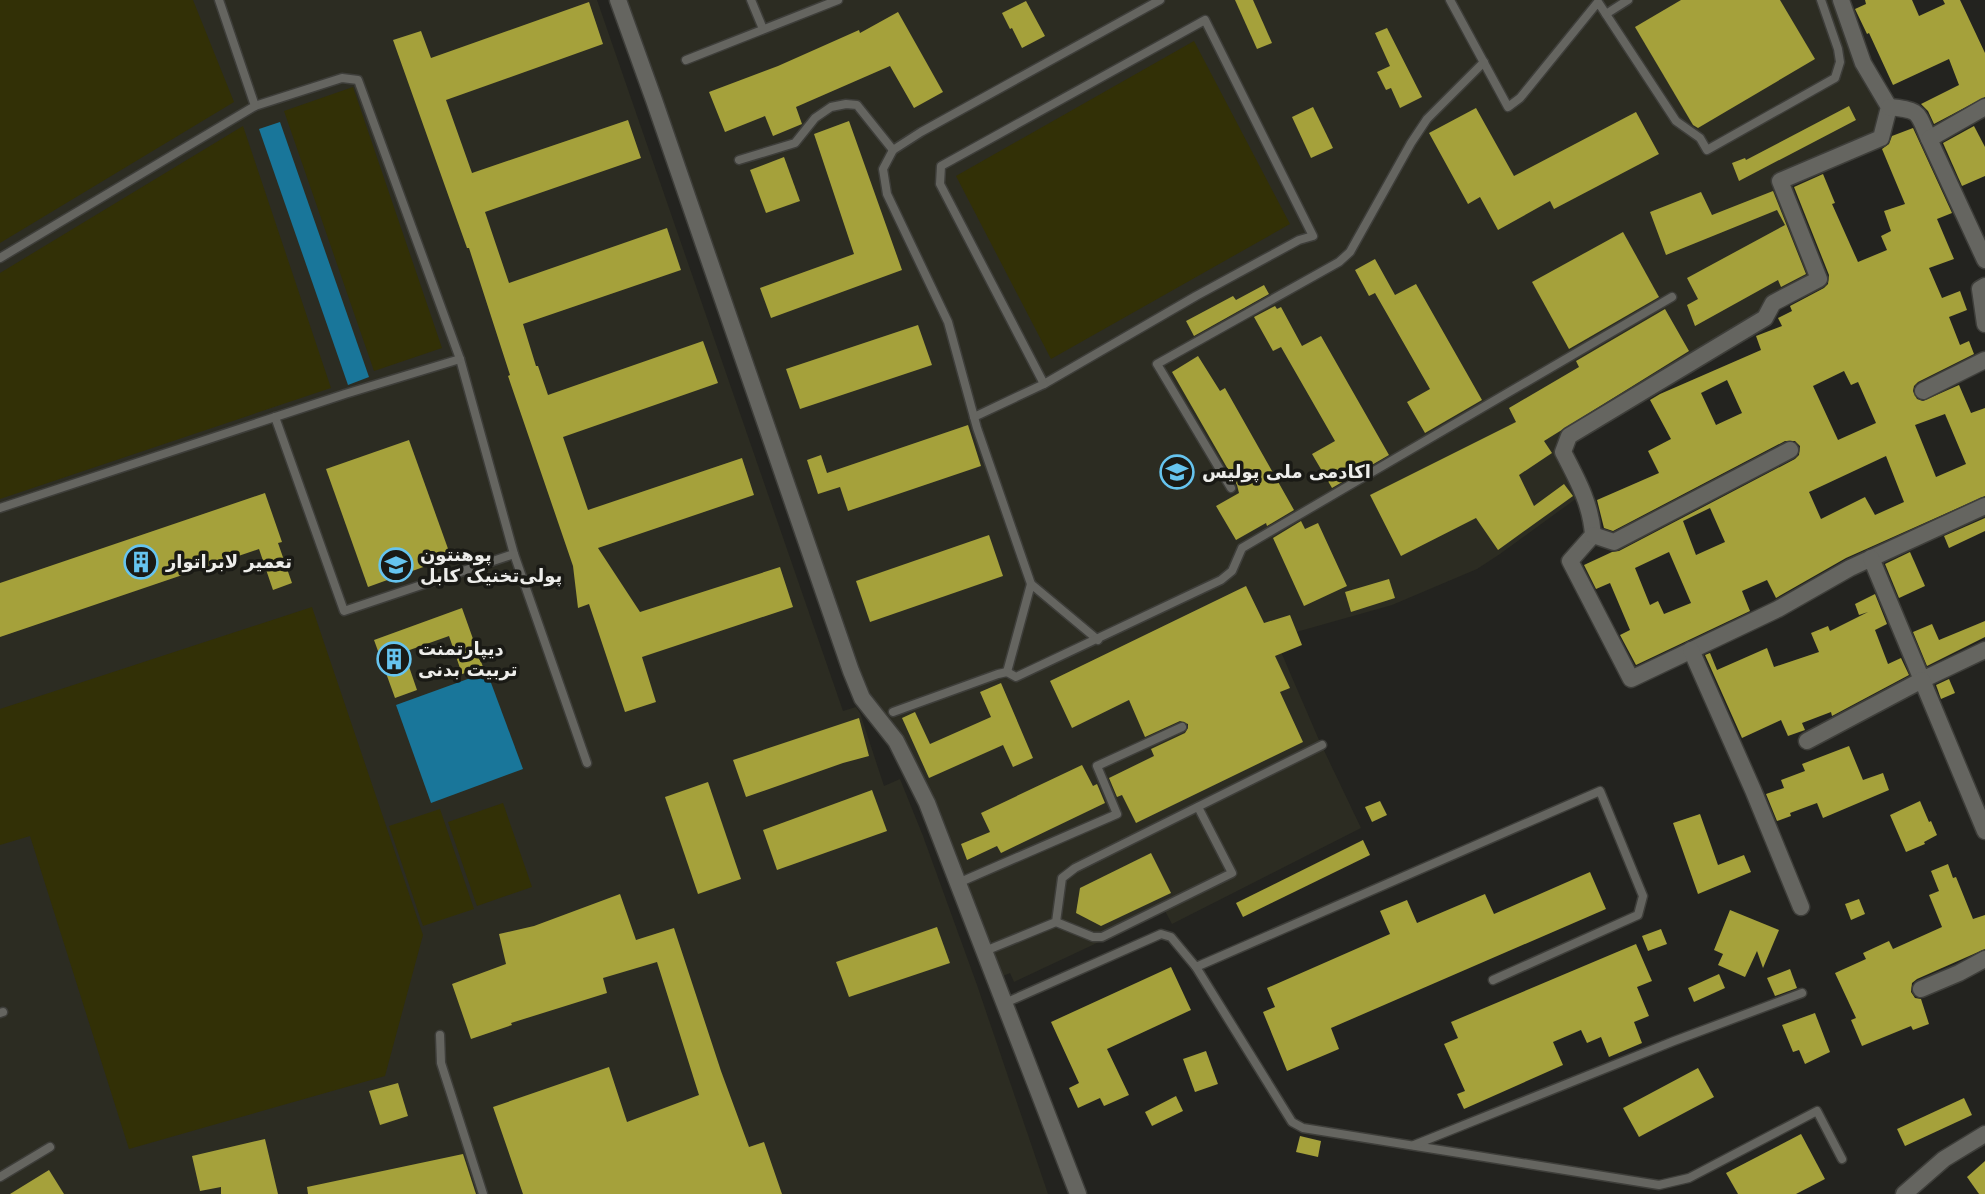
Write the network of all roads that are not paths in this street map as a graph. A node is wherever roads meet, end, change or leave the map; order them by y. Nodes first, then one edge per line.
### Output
1 (219, 0) edge
2 (618, 0) edge
3 (751, 0) edge
4 (838, 0) edge
5 (1160, 0) edge
6 (1450, 0) edge
7 (1628, 0) edge
8 (1821, 0) edge
9 (1841, 0) edge
10 (1598, 1) edge
11 (1606, 14) junction
12 (763, 29) junction
13 (686, 60) dead end
14 (1484, 62) junction
15 (255, 106) junction
16 (1889, 107) junction
17 (1985, 107) edge
18 (1929, 139) junction
19 (893, 150) junction
20 (739, 160) dead end
21 (0, 258) edge
22 (1985, 260) edge
23 (1985, 286) edge
24 (1672, 297) dead end
25 (1985, 324) edge
26 (460, 359) junction
27 (1985, 360) edge
28 (1044, 383) junction
29 (1923, 391) dead end
30 (275, 417) junction
31 (974, 417) junction
32 (1790, 450) dead end
33 (1231, 488) dead end
34 (1985, 506) edge
35 (0, 508) edge
36 (1593, 535) junction
37 (514, 554) junction
38 (1871, 558) junction
39 (1031, 584) junction
40 (1098, 640) junction
41 (1691, 650) junction
42 (1985, 650) edge
43 (1007, 672) junction
44 (1922, 680) junction
45 (893, 712) dead end
46 (1182, 727) dead end
47 (1807, 741) dead end
48 (1322, 746) dead end
49 (587, 763) dead end
50 (1198, 807) junction
51 (1985, 831) edge
52 (958, 883) junction
53 (1801, 907) dead end
54 (1056, 922) junction
55 (985, 951) junction
56 (1985, 959) edge
57 (1196, 967) junction
58 (1493, 980) dead end
59 (1921, 989) dead end
60 (1802, 993) dead end
61 (1005, 1003) junction
62 (440, 1035) dead end
63 (1985, 1134) edge
64 (1413, 1146) junction
65 (50, 1147) dead end
66 (1842, 1159) dead end
67 (0, 1177) edge
68 (1923, 1187) edge
69 (483, 1194) edge
70 (1078, 1194) edge
71 (1904, 1194) edge

1 - 15 lane
2 - 52 street
3 - 12 lane
4 - 12 lane
5 - 19 lane
6 - 14 lane
7 - 11 lane
8 - 11 lane
9 - 16 street
10 - 11 lane
10 - 14 lane
12 - 13 lane
14 - 33 lane
15 - 21 lane
15 - 26 lane
16 - 18 street
16 - 36 street
17 - 18 street
18 - 22 street
19 - 20 lane
19 - 31 lane
23 - 25 street
24 - 40 lane
26 - 30 lane
26 - 37 lane
27 - 29 street
28 - 28 lane
28 - 31 lane
30 - 35 lane
30 - 37 lane
31 - 39 lane
32 - 36 street
34 - 38 street
36 - 41 street
37 - 49 lane
38 - 41 street
38 - 44 street
39 - 40 lane
39 - 43 lane
40 - 43 lane
41 - 53 street
42 - 44 street
43 - 45 lane
44 - 47 street
44 - 51 street
46 - 52 lane
48 - 50 lane
50 - 54 lane
50 - 54 lane
52 - 55 street
54 - 55 lane
55 - 61 street
56 - 59 street
57 - 58 lane
57 - 61 lane
57 - 64 lane
60 - 64 lane
61 - 70 street
62 - 69 lane
63 - 68 street
64 - 66 lane
65 - 67 lane
68 - 71 street

